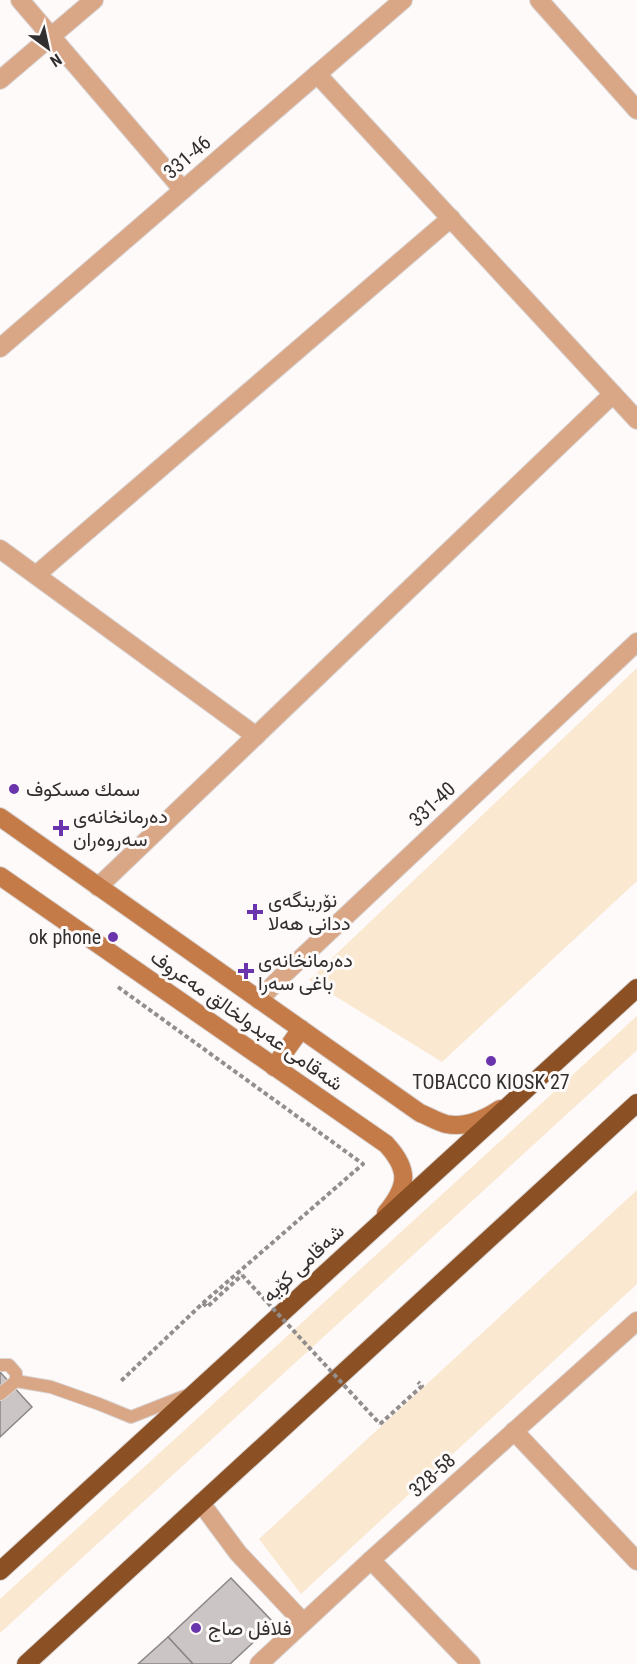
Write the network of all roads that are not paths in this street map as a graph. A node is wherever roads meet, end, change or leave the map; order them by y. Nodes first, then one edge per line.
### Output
1 (20, 0) edge
2 (94, 0) edge
3 (404, 0) edge
4 (539, 0) edge
5 (51, 36) junction
6 (317, 74) junction
7 (0, 80) edge
8 (637, 110) edge
9 (183, 190) junction
10 (451, 218) junction
11 (0, 348) edge
12 (614, 394) junction
13 (637, 420) edge
14 (0, 549) edge
15 (36, 575) junction
16 (637, 642) edge
17 (256, 736) junction
18 (0, 817) edge
19 (0, 876) edge
20 (98, 886) junction
21 (637, 988) edge
22 (259, 1000) junction
23 (301, 1029) junction
24 (274, 1067) junction
25 (516, 1098) junction
26 (637, 1103) edge
27 (374, 1228) junction
28 (637, 1321) edge
29 (0, 1365) edge
30 (16, 1380) junction
31 (199, 1390) junction
32 (0, 1394) edge
33 (514, 1431) junction
34 (201, 1503) junction
35 (371, 1560) junction
36 (637, 1561) edge
37 (0, 1571) edge
38 (303, 1622) junction
39 (26, 1664) edge
40 (259, 1664) edge
41 (471, 1664) edge

1 - 5 street
2 - 5 street
3 - 6 street, 331-46
4 - 8 street
5 - 7 street
5 - 9 street
6 - 9 street, 331-46
6 - 10 street
9 - 11 street, 331-46
10 - 12 street
10 - 15 street
12 - 13 street
12 - 17 street
14 - 15 street
15 - 17 street
16 - 22 street, 331-40
17 - 20 street
18 - 20 main road, شەقامی عەبدولخالق مەعروف
19 - 24 main road, شەقامی عەبدولخالق مەعروف
20 - 22 main road, شەقامی عەبدولخالق مەعروف
21 - 25 highway, شەقامی کۆیە
22 - 23 main road, شەقامی عەبدولخالق مەعروف
23 - 24 main road
23 - 25 main road, شەقامی عەبدولخالق مەعروف
24 - 27 main road, شەقامی عەبدولخالق مەعروف
25 - 27 highway, شەقامی کۆیە
26 - 34 highway
27 - 31 highway, شەقامی کۆیە
28 - 33 street, 328-58
29 - 30 lane
30 - 31 lane
30 - 32 lane
31 - 37 highway, شەقامی کۆیە
33 - 35 street, 328-58
33 - 36 street
34 - 38 street
34 - 39 highway
35 - 38 street, 328-58
35 - 41 street
38 - 40 street, 328-58

